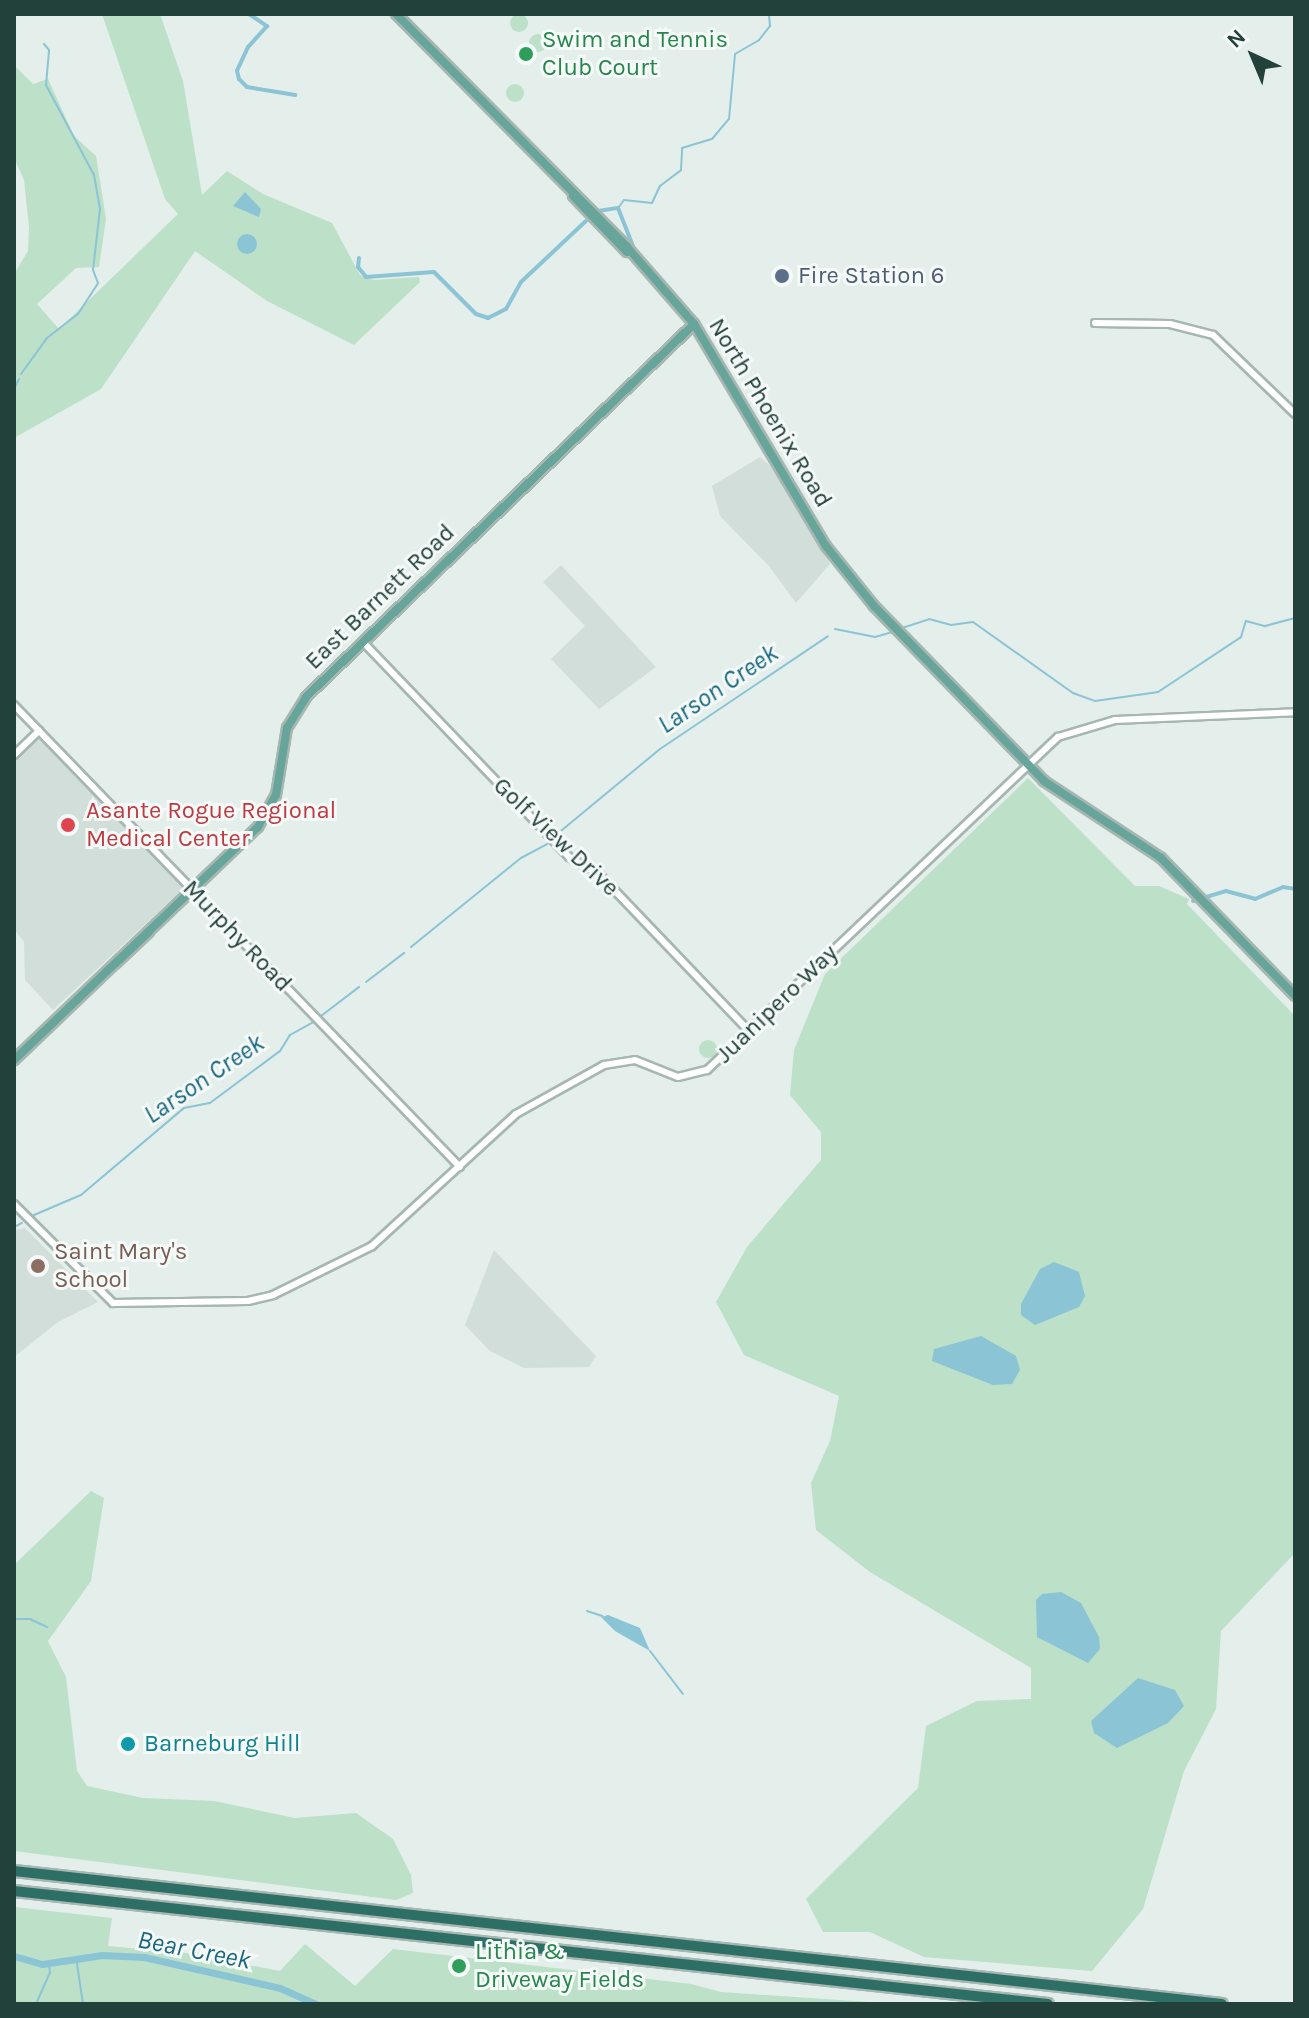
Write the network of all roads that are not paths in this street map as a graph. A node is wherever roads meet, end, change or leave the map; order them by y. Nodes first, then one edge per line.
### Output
1 (396, 14) edge
2 (1095, 323) dead end
3 (694, 324) junction
4 (1295, 414) edge
5 (363, 642) junction
6 (14, 705) edge
7 (1295, 712) edge
8 (39, 731) junction
9 (14, 755) edge
10 (1026, 764) junction
11 (193, 890) junction
12 (1295, 996) edge
13 (749, 1031) junction
14 (14, 1060) edge
15 (460, 1167) junction
16 (14, 1204) edge
17 (14, 1871) edge
18 (14, 1891) edge
19 (1048, 2004) edge
20 (1222, 2004) edge

1 - 3 main road, North Phoenix Road
2 - 4 street
3 - 5 main road, East Barnett Road
3 - 10 main road, North Phoenix Road
5 - 11 main road, East Barnett Road
5 - 13 street, Golf View Drive
6 - 8 street, Murphy Road
7 - 10 street, Juanipero Way
8 - 9 street
8 - 11 street, Murphy Road
10 - 12 main road, North Phoenix Road
10 - 13 street, Juanipero Way
11 - 14 main road, East Barnett Road
11 - 15 street, Murphy Road
13 - 15 street, Juanipero Way
15 - 16 street, Juanipero Way
17 - 20 highway
18 - 19 highway

